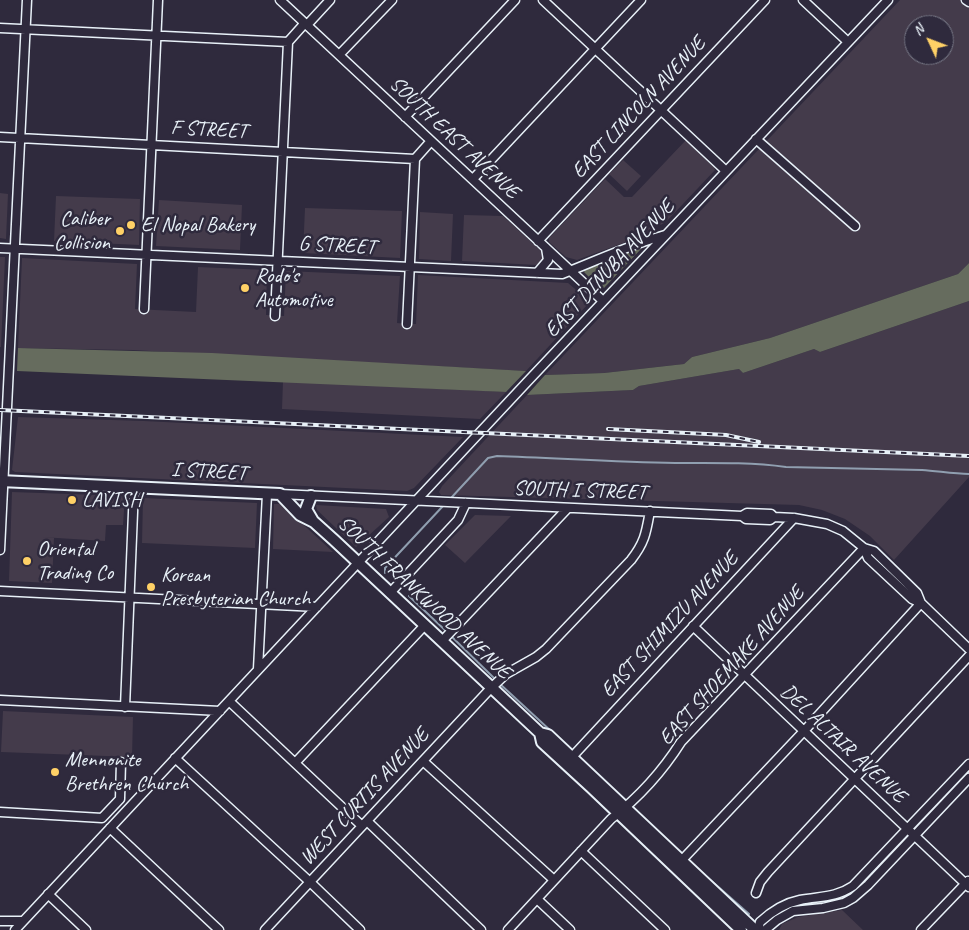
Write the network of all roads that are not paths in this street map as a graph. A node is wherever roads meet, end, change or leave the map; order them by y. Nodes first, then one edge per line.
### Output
1 (27, 0) edge
2 (158, 0) edge
3 (280, 0) edge
4 (330, 0) edge
5 (392, 0) edge
6 (516, 0) edge
7 (543, 0) edge
8 (641, 0) edge
9 (765, 0) edge
10 (803, 0) edge
11 (888, 0) edge
12 (306, 24) junction
13 (0, 28) edge
14 (26, 29) junction
15 (156, 36) junction
16 (288, 42) junction
17 (848, 42) junction
18 (595, 49) junction
19 (340, 55) junction
20 (661, 110) junction
21 (405, 117) junction
22 (0, 138) edge
23 (20, 138) junction
24 (756, 140) junction
25 (431, 141) junction
26 (151, 145) junction
27 (283, 151) junction
28 (415, 159) junction
29 (726, 171) junction
30 (473, 179) junction
31 (854, 226) dead end
32 (665, 235) junction
33 (538, 241) junction
34 (0, 248) edge
35 (14, 248) junction
36 (546, 248) junction
37 (146, 254) junction
38 (278, 261) junction
39 (410, 268) junction
40 (570, 271) junction
41 (537, 273) junction
42 (603, 301) junction
43 (144, 310) dead end
44 (275, 316) dead end
45 (408, 324) dead end
46 (1, 481) edge
47 (134, 488) junction
48 (267, 494) junction
49 (280, 494) junction
50 (311, 496) junction
51 (417, 501) junction
52 (466, 503) junction
53 (567, 509) junction
54 (650, 511) junction
55 (794, 518) junction
56 (314, 522) junction
57 (864, 548) junction
58 (0, 550) edge
59 (358, 563) junction
60 (0, 591) edge
61 (390, 593) junction
62 (130, 597) junction
63 (922, 603) junction
64 (262, 604) junction
65 (317, 606) junction
66 (425, 625) junction
67 (693, 626) junction
68 (442, 640) junction
69 (969, 649) edge
70 (969, 656) edge
71 (258, 669) junction
72 (745, 674) junction
73 (491, 688) junction
74 (0, 700) edge
75 (229, 701) junction
76 (125, 707) junction
77 (220, 711) junction
78 (804, 731) junction
79 (540, 732) junction
80 (572, 757) junction
81 (176, 758) junction
82 (423, 760) junction
83 (121, 762) dead end
84 (294, 763) junction
85 (969, 764) edge
86 (855, 778) junction
87 (969, 778) edge
88 (622, 810) junction
89 (0, 812) edge
90 (365, 823) junction
91 (110, 828) junction
92 (908, 829) junction
93 (915, 835) junction
94 (581, 851) junction
95 (682, 860) junction
96 (554, 880) junction
97 (310, 882) junction
98 (968, 883) edge
99 (756, 893) dead end
100 (48, 894) junction
101 (537, 899) junction
102 (0, 920) edge
103 (23, 921) junction
104 (15, 930) edge
105 (86, 930) edge
106 (219, 930) edge
107 (265, 930) edge
108 (360, 930) edge
109 (481, 930) edge
110 (508, 930) edge
111 (570, 930) edge
112 (664, 930) edge
113 (740, 930) edge
114 (757, 930) edge
115 (765, 930) edge
116 (921, 930) edge

1 - 14 street
2 - 15 street
3 - 12 street, SOUTH EAST AVENUE
4 - 12 street
5 - 19 street
6 - 21 street
7 - 18 street
8 - 18 street
9 - 20 street, EAST LINCOLN AVENUE
10 - 17 street
11 - 17 street, EAST DINUBA AVENUE
12 - 16 street
12 - 19 street, SOUTH EAST AVENUE
13 - 14 street
14 - 15 street
14 - 23 street
15 - 16 street
15 - 26 street
16 - 27 street
17 - 24 street, EAST DINUBA AVENUE
18 - 20 street
18 - 30 street
19 - 21 street, SOUTH EAST AVENUE
20 - 29 street
20 - 33 street, EAST LINCOLN AVENUE
21 - 25 street, SOUTH EAST AVENUE
22 - 23 street, F STREET
23 - 26 street, F STREET
23 - 35 street
24 - 29 street, EAST DINUBA AVENUE
24 - 31 street
25 - 28 street
25 - 30 street, SOUTH EAST AVENUE
26 - 27 street, F STREET
26 - 37 street
27 - 28 street, F STREET
27 - 38 street
28 - 39 street
29 - 32 street, EAST DINUBA AVENUE
30 - 33 street, SOUTH EAST AVENUE
32 - 40 street, G STREET
32 - 42 street, EAST DINUBA AVENUE
33 - 36 street, SOUTH EAST AVENUE
34 - 35 street, G STREET
35 - 37 street, G STREET
35 - 46 street
36 - 40 street, SOUTH EAST AVENUE
36 - 41 street
37 - 38 street, G STREET
37 - 43 street
38 - 39 street, G STREET
38 - 44 street
39 - 41 street, G STREET
39 - 45 street
40 - 41 street, G STREET
40 - 42 street, SOUTH EAST AVENUE
42 - 51 street, EAST DINUBA AVENUE
46 - 47 main road, I STREET
46 - 58 street
47 - 48 main road, I STREET
47 - 62 street
48 - 49 main road, I STREET
48 - 64 street
49 - 50 street, I STREET
49 - 56 main road, SOUTH FRANKWOOD AVENUE
50 - 51 street, I STREET
50 - 56 main road
51 - 52 street, SOUTH I STREET
51 - 59 street, EAST DINUBA AVENUE
52 - 53 street, SOUTH I STREET
52 - 61 street
53 - 54 street, SOUTH I STREET
53 - 68 street
54 - 55 street, SOUTH I STREET
54 - 73 street, WEST CURTIS AVENUE
55 - 57 street, SOUTH I STREET
55 - 67 street, EAST SHIMIZU AVENUE
56 - 59 main road, SOUTH FRANKWOOD AVENUE
57 - 63 street
57 - 72 street, EAST SHOEMAKE AVENUE
59 - 61 main road, SOUTH FRANKWOOD AVENUE
59 - 65 street, EAST DINUBA AVENUE
60 - 62 street
61 - 66 main road, SOUTH FRANKWOOD AVENUE
62 - 64 street
62 - 76 street
63 - 69 street
63 - 78 street
64 - 65 street
64 - 71 street
65 - 71 street, EAST DINUBA AVENUE
66 - 68 main road, SOUTH FRANKWOOD AVENUE
66 - 84 street
67 - 72 street, DEL ALTAIR AVENUE
67 - 80 street, EAST SHIMIZU AVENUE
68 - 73 main road, SOUTH FRANKWOOD AVENUE
70 - 86 street
71 - 75 street, EAST DINUBA AVENUE
72 - 78 street, DEL ALTAIR AVENUE
72 - 88 street, EAST SHOEMAKE AVENUE
73 - 79 main road, SOUTH FRANKWOOD AVENUE
73 - 82 street, WEST CURTIS AVENUE
74 - 76 street
75 - 77 street, EAST DINUBA AVENUE
75 - 84 street
76 - 77 street
77 - 81 street, EAST DINUBA AVENUE
78 - 86 street, DEL ALTAIR AVENUE
78 - 95 street
79 - 80 main road, SOUTH FRANKWOOD AVENUE
79 - 88 main road, SOUTH FRANKWOOD AVENUE
80 - 88 main road, SOUTH FRANKWOOD AVENUE
81 - 91 street, EAST DINUBA AVENUE
81 - 97 street
82 - 90 street, WEST CURTIS AVENUE
82 - 96 street
83 - 89 street
84 - 90 street
85 - 92 street
86 - 92 street, DEL ALTAIR AVENUE
86 - 99 street
87 - 93 street
88 - 94 street, EAST SHOEMAKE AVENUE
88 - 95 main road, SOUTH FRANKWOOD AVENUE
88 - 113 main road, SOUTH FRANKWOOD AVENUE
90 - 97 street, WEST CURTIS AVENUE
90 - 109 street
91 - 100 street, EAST DINUBA AVENUE
91 - 106 street
92 - 93 street, DEL ALTAIR AVENUE
92 - 114 street
93 - 98 street, DEL ALTAIR AVENUE
93 - 115 street
94 - 96 street, EAST SHOEMAKE AVENUE
94 - 112 street
95 - 114 main road, SOUTH FRANKWOOD AVENUE
96 - 101 street, EAST SHOEMAKE AVENUE
97 - 107 street, WEST CURTIS AVENUE
97 - 108 street
98 - 116 street
100 - 103 street, EAST DINUBA AVENUE
100 - 105 street
101 - 110 street, EAST SHOEMAKE AVENUE
101 - 111 street
102 - 103 street
103 - 104 street, EAST DINUBA AVENUE

